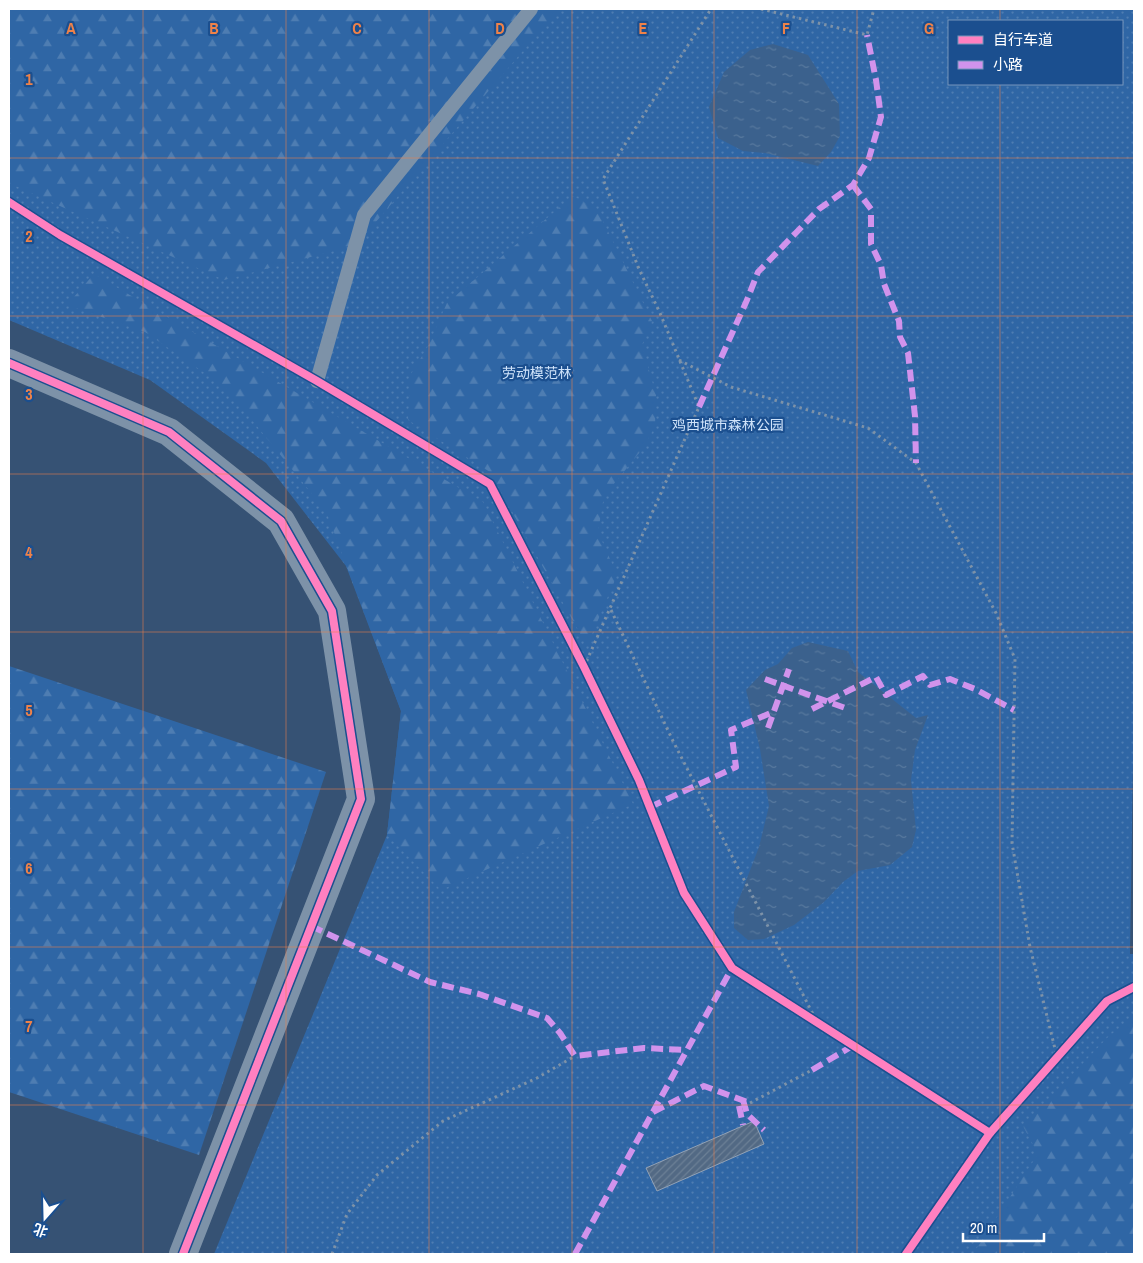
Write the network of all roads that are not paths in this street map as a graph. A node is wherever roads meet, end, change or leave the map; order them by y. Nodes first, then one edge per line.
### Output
1 (531, 9) edge
2 (9, 363) edge
3 (317, 381) dead end
4 (182, 1254) edge

1 - 3 lane
2 - 4 street

